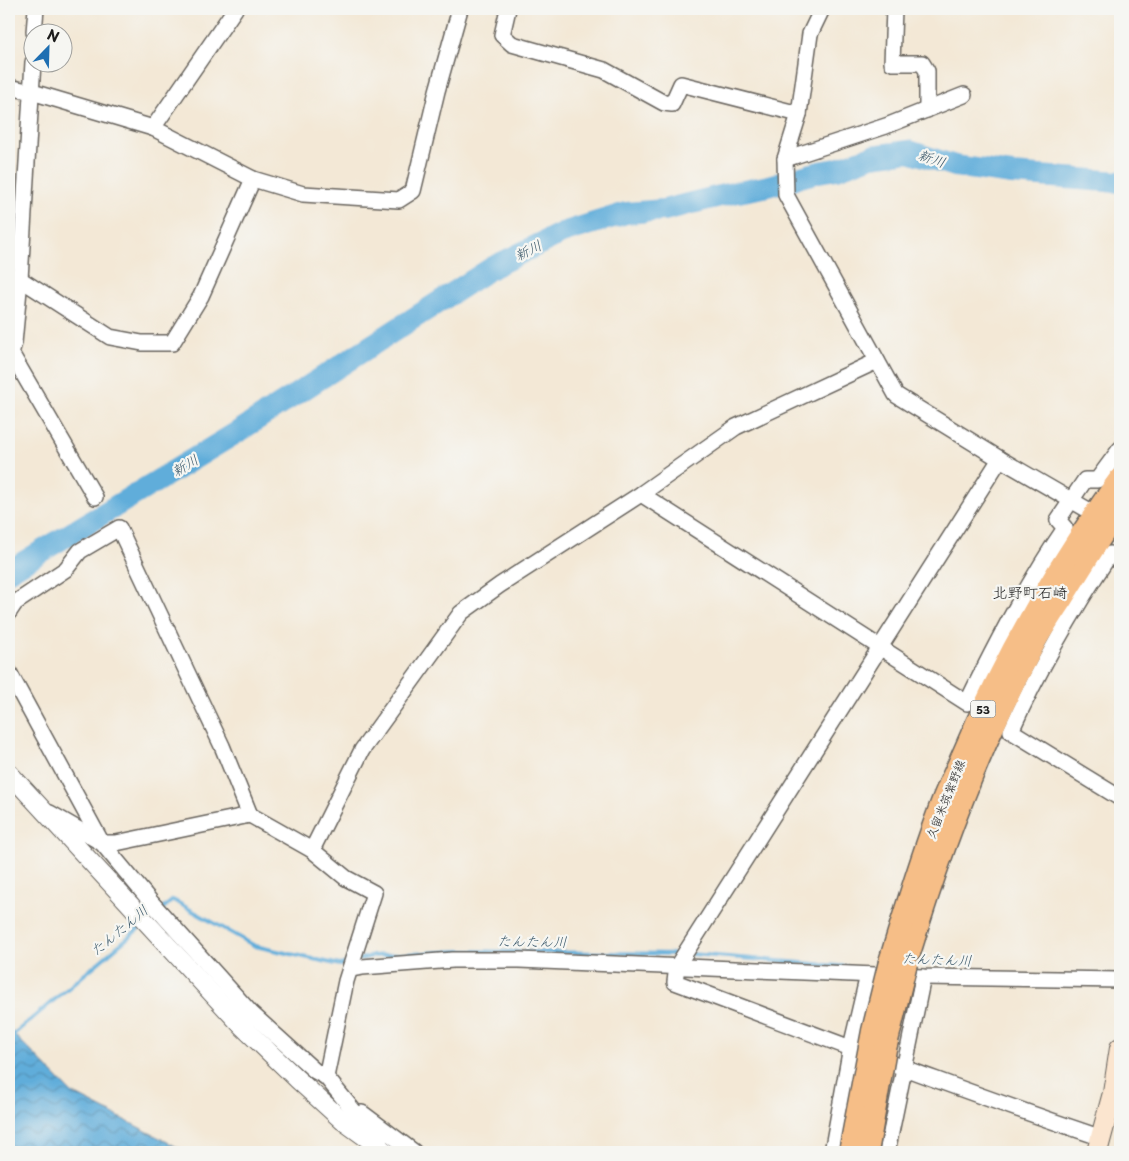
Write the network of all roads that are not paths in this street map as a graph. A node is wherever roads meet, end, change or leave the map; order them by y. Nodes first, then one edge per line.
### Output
1 (36, 9) edge
2 (235, 9) edge
3 (460, 9) edge
4 (508, 9) edge
5 (822, 9) edge
6 (894, 9) edge
7 (35, 22) edge
8 (33, 72) edge
9 (9, 87) edge
10 (32, 92) junction
11 (964, 95) dead end
12 (927, 110) junction
13 (799, 114) junction
14 (152, 128) junction
15 (784, 159) junction
16 (254, 179) junction
17 (20, 279) junction
18 (10, 353) edge
19 (877, 361) junction
20 (1120, 449) edge
21 (1000, 459) junction
22 (1120, 479) edge
23 (641, 494) junction
24 (95, 497) dead end
25 (1072, 500) junction
26 (1111, 519) edge
27 (1120, 559) edge
28 (11, 601) edge
29 (881, 647) junction
30 (9, 672) edge
31 (9, 773) edge
32 (1120, 798) edge
33 (38, 806) junction
34 (250, 816) junction
35 (102, 843) junction
36 (312, 850) junction
37 (898, 962) junction
38 (677, 966) junction
39 (350, 969) junction
40 (868, 975) junction
41 (923, 977) junction
42 (1120, 980) edge
43 (851, 1047) junction
44 (1120, 1048) edge
45 (904, 1068) junction
46 (326, 1077) junction
47 (343, 1099) junction
48 (1099, 1145) edge
49 (387, 1152) edge
50 (414, 1152) edge
51 (832, 1152) edge
52 (850, 1152) edge
53 (867, 1152) edge
54 (887, 1152) edge

1 - 7 street
2 - 14 street
3 - 16 street
4 - 13 street
5 - 13 street
6 - 12 street
8 - 10 street
9 - 10 street
10 - 14 street
10 - 17 street
11 - 12 street
12 - 15 street
13 - 15 street
14 - 16 street
15 - 19 street
16 - 17 street
17 - 18 street
18 - 24 street
19 - 21 street
19 - 23 street
20 - 25 street
21 - 25 street
21 - 29 street
22 - 26 main road, 久留米筑紫野線 / 53
23 - 29 street
23 - 36 street
25 - 26 street
25 - 29 street
26 - 37 main road, 久留米筑紫野線 / 53
27 - 32 street
28 - 34 street
29 - 38 street
30 - 35 street
31 - 33 street
33 - 35 street
33 - 49 street
34 - 35 street
34 - 36 street
35 - 46 street
36 - 39 street
37 - 52 main road, 久留米筑紫野線 / 53, bridge
37 - 53 main road, 久留米筑紫野線 / 53, bridge
38 - 39 street
38 - 40 street
38 - 43 street
39 - 46 street
40 - 41 street
40 - 43 street
41 - 42 street
41 - 45 street
43 - 45 street
43 - 51 street
44 - 48 main road
45 - 48 street
45 - 54 street
46 - 47 street
47 - 49 street
47 - 50 street

